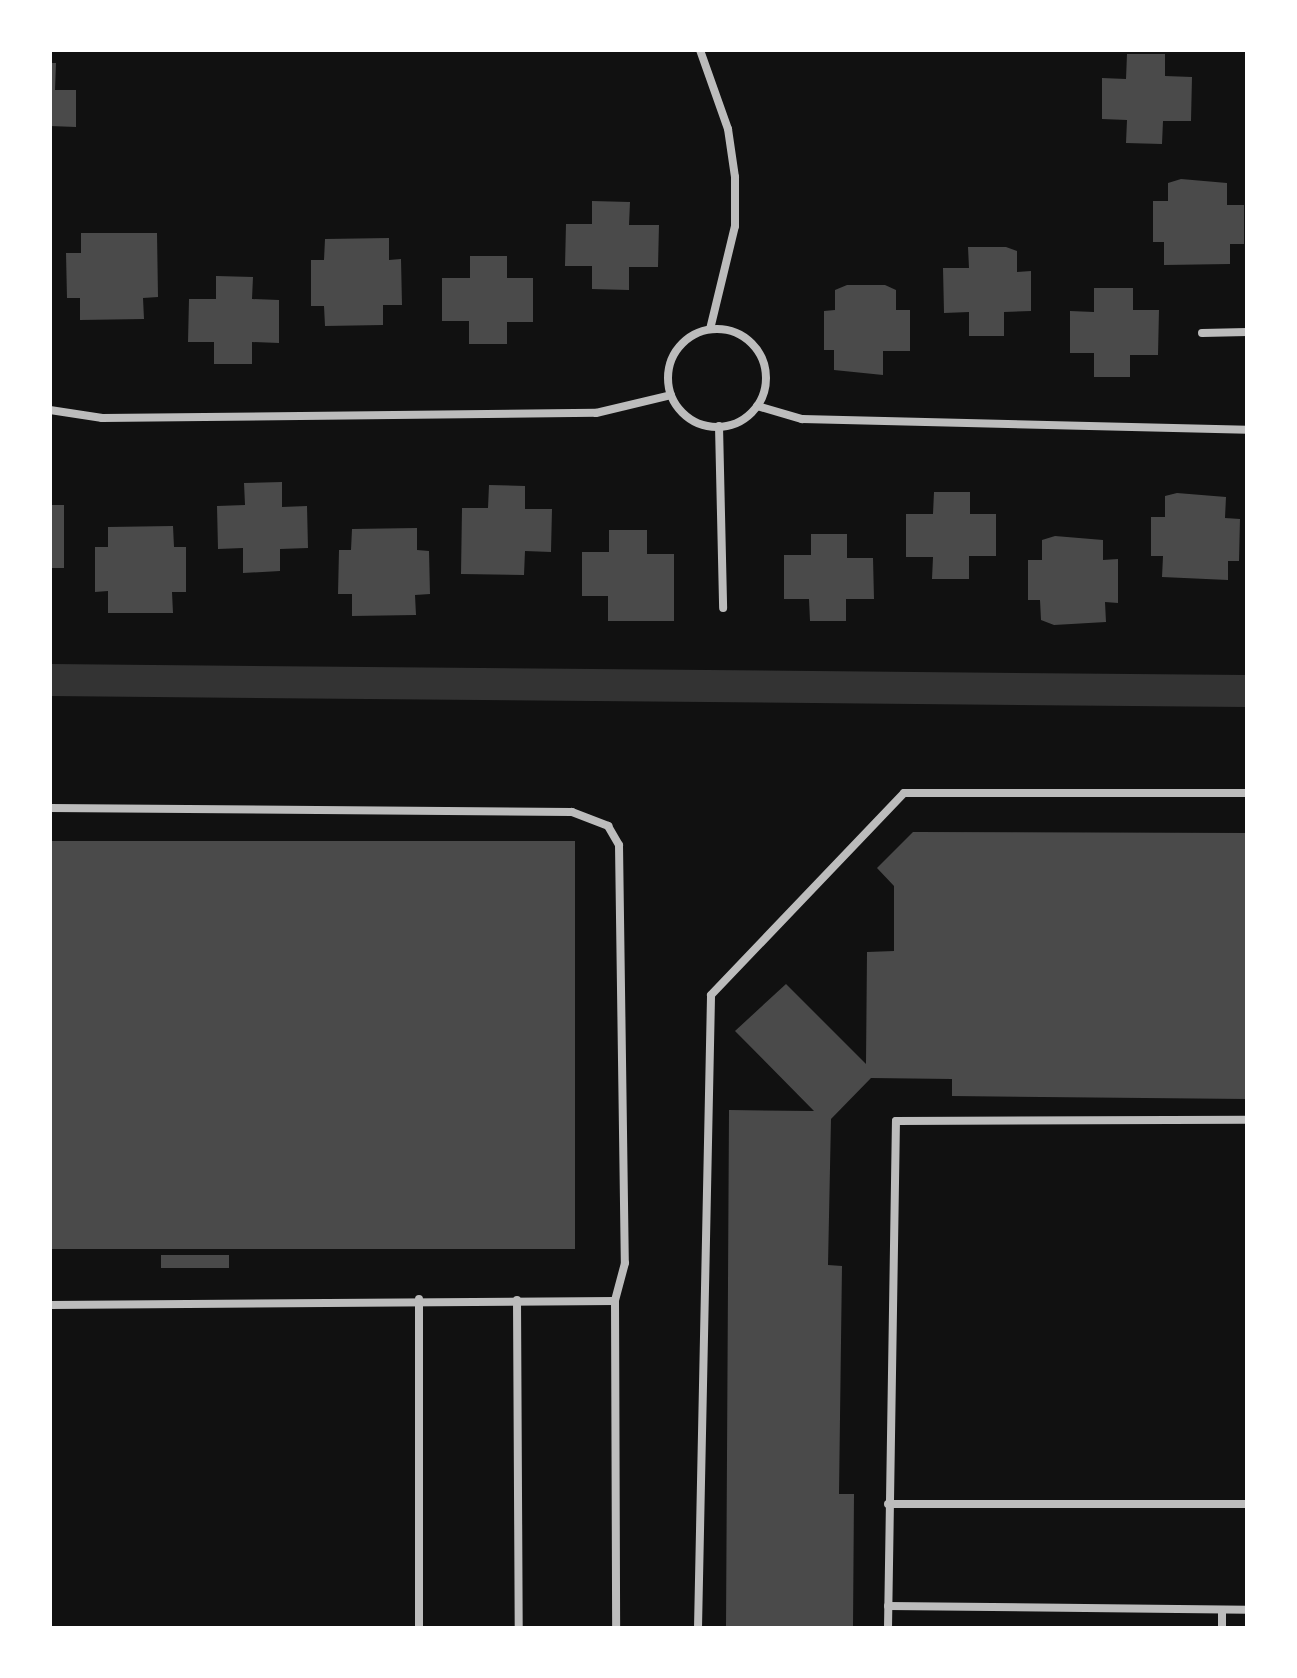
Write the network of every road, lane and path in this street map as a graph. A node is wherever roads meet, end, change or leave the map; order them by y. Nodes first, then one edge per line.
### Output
1 (700, 50) edge
2 (710, 330) junction
3 (1247, 332) edge
4 (1202, 333) dead end
5 (671, 395) junction
6 (757, 406) junction
7 (50, 410) edge
8 (720, 426) junction
9 (1247, 430) edge
10 (722, 608) dead end
11 (1247, 793) edge
12 (50, 808) edge
13 (1247, 1120) edge
14 (419, 1299) junction
15 (517, 1300) junction
16 (615, 1301) junction
17 (50, 1304) edge
18 (888, 1504) junction
19 (1247, 1504) edge
20 (888, 1606) junction
21 (1222, 1610) junction
22 (1247, 1610) edge
23 (419, 1628) edge
24 (519, 1628) edge
25 (616, 1628) edge
26 (698, 1628) edge
27 (888, 1628) edge
28 (1222, 1628) edge

1 - 2 lane
2 - 5 lane
2 - 6 lane
3 - 4 lane
5 - 7 lane
5 - 8 lane
6 - 8 lane
6 - 9 lane
8 - 10 lane
11 - 26 lane
12 - 16 lane
13 - 18 lane
14 - 15 lane
14 - 17 lane
14 - 23 lane
15 - 16 lane
15 - 24 lane
16 - 25 lane
18 - 19 lane
18 - 20 lane
20 - 21 lane
20 - 27 lane
21 - 22 lane
21 - 28 lane

